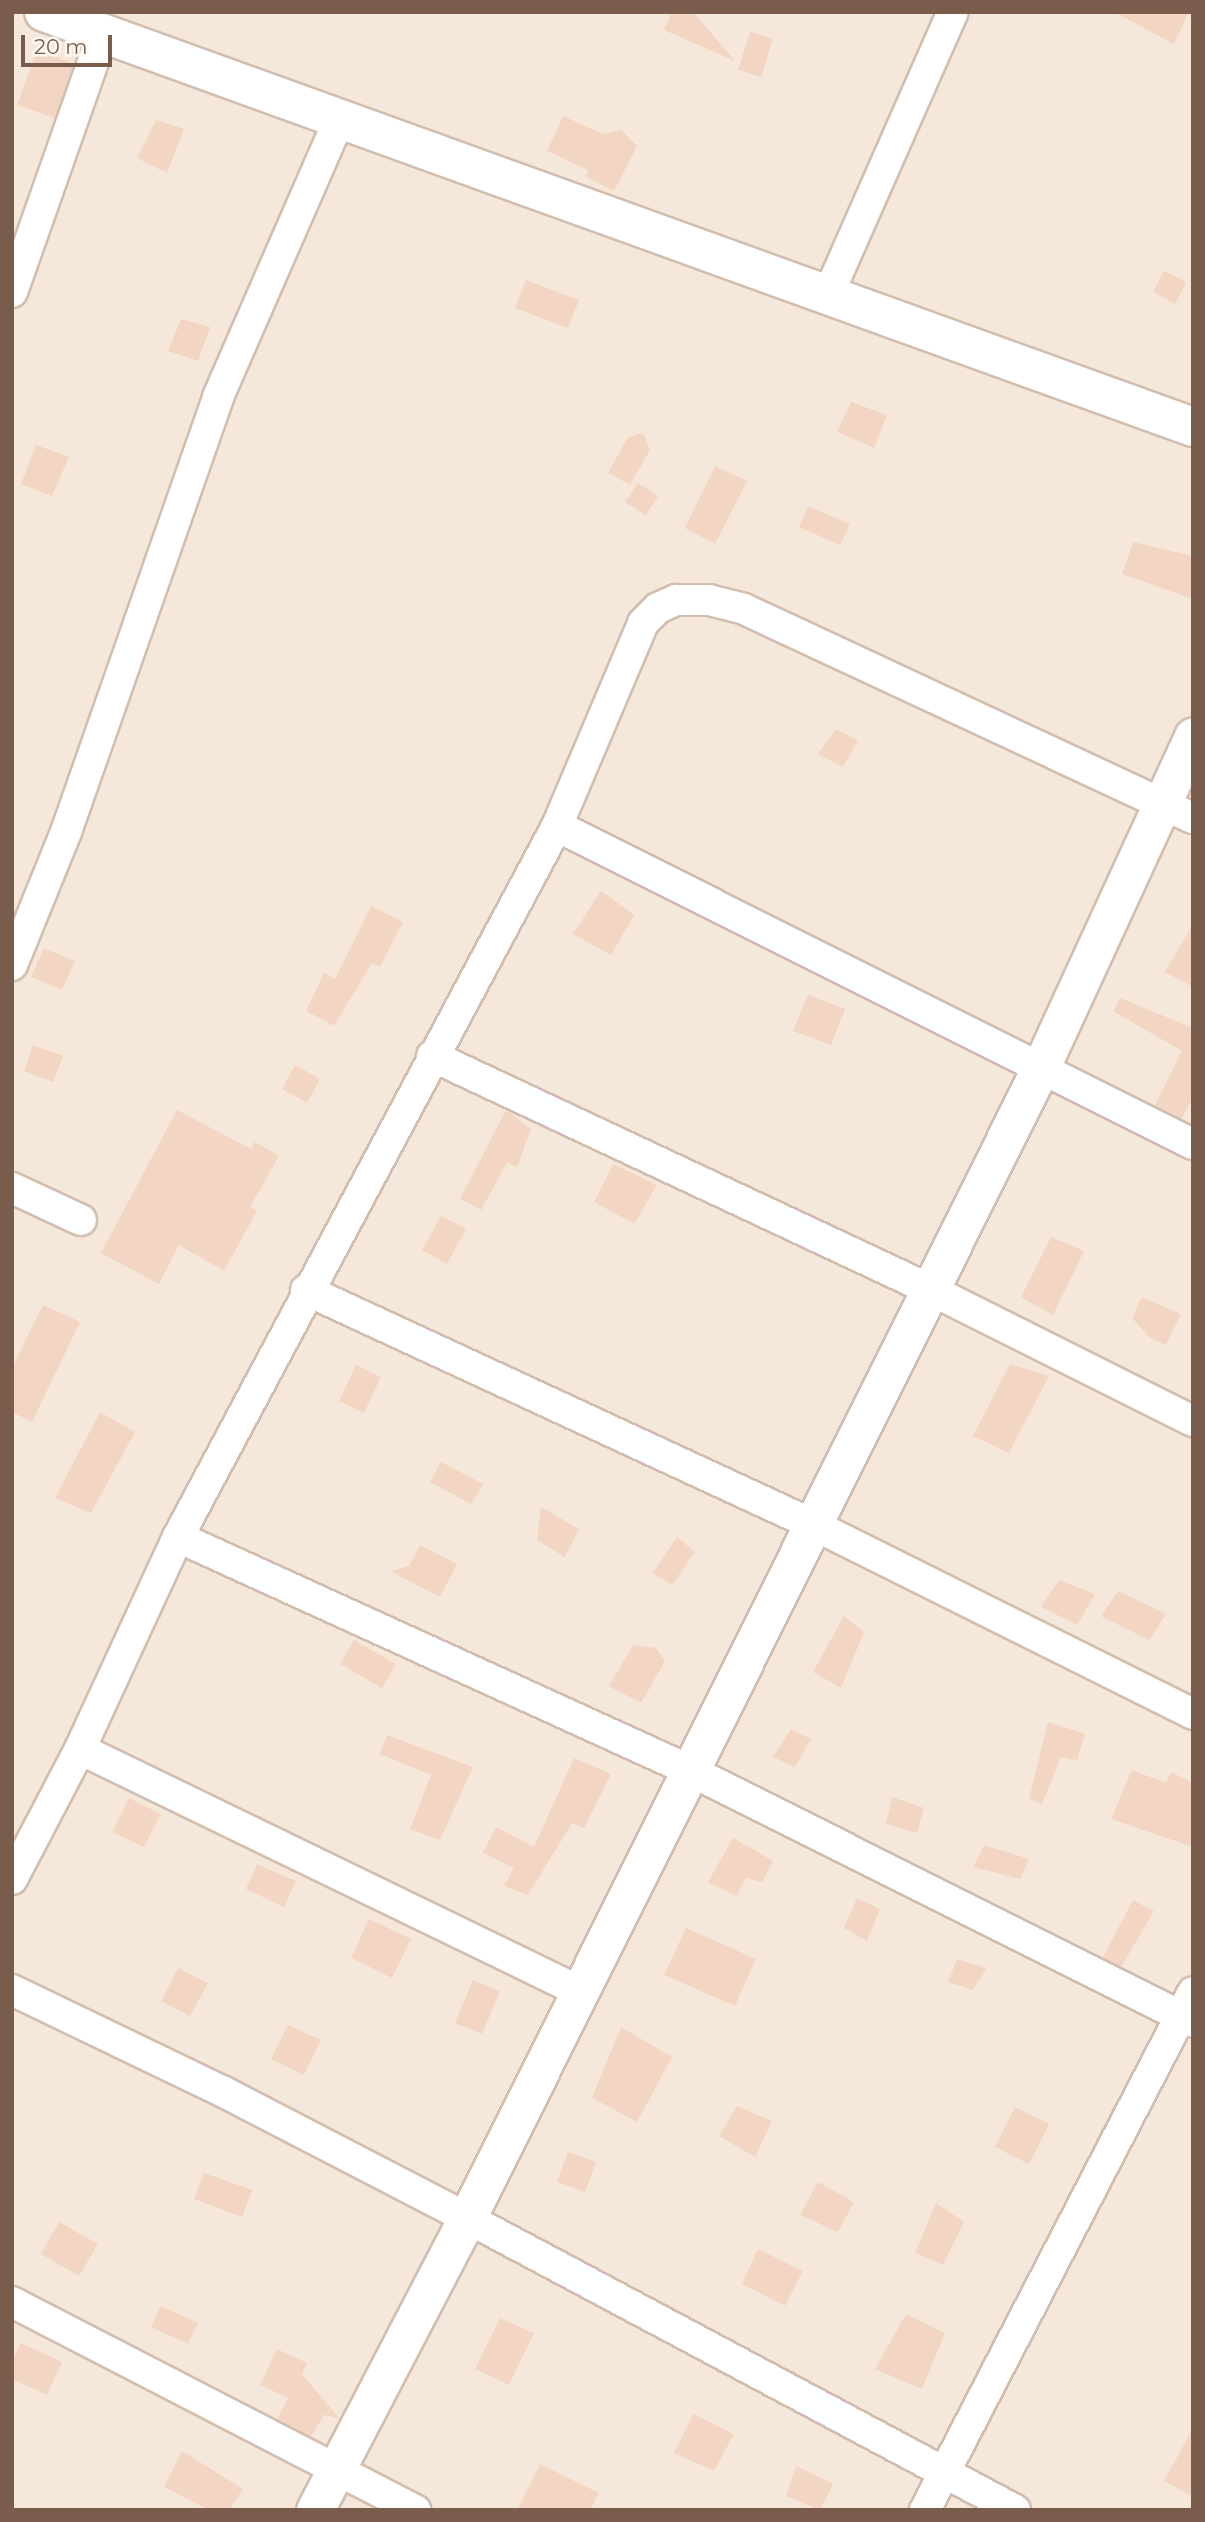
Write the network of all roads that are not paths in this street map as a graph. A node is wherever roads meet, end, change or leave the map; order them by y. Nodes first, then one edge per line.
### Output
1 (44, 12) edge
2 (953, 12) edge
3 (103, 33) junction
4 (341, 118) junction
5 (12, 292) edge
6 (828, 295) junction
7 (1193, 426) edge
8 (1193, 736) edge
9 (1177, 810) edge
10 (557, 826) junction
11 (12, 965) edge
12 (432, 1056) junction
13 (1041, 1068) junction
14 (1193, 1144) edge
15 (12, 1188) edge
16 (81, 1220) dead end
17 (306, 1290) junction
18 (931, 1290) junction
19 (1193, 1421) edge
20 (814, 1525) junction
21 (178, 1537) junction
22 (1193, 1714) edge
23 (80, 1749) junction
24 (689, 1770) junction
25 (12, 1879) edge
26 (12, 1990) edge
27 (579, 1991) junction
28 (1189, 2010) edge
29 (467, 2218) junction
30 (12, 2302) edge
31 (336, 2470) junction
32 (942, 2474) junction
33 (315, 2510) edge
34 (415, 2510) edge
35 (925, 2510) edge
36 (1015, 2510) edge

1 - 3 main road
2 - 6 street
3 - 4 main road
3 - 5 street
4 - 6 main road
4 - 11 street
6 - 7 main road
8 - 9 street
9 - 10 street
9 - 13 street
10 - 12 street
10 - 13 street
12 - 17 street
12 - 18 street
13 - 14 street
13 - 18 street
15 - 16 street
17 - 20 street
17 - 21 street
18 - 19 street
18 - 20 street
20 - 22 street
20 - 24 street
21 - 23 street
21 - 24 street
23 - 25 street
23 - 27 street
24 - 27 street
24 - 28 street
26 - 29 street
27 - 29 street
28 - 32 street
29 - 31 street
29 - 32 street
30 - 31 street
31 - 33 street
31 - 34 street
32 - 35 street
32 - 36 street

